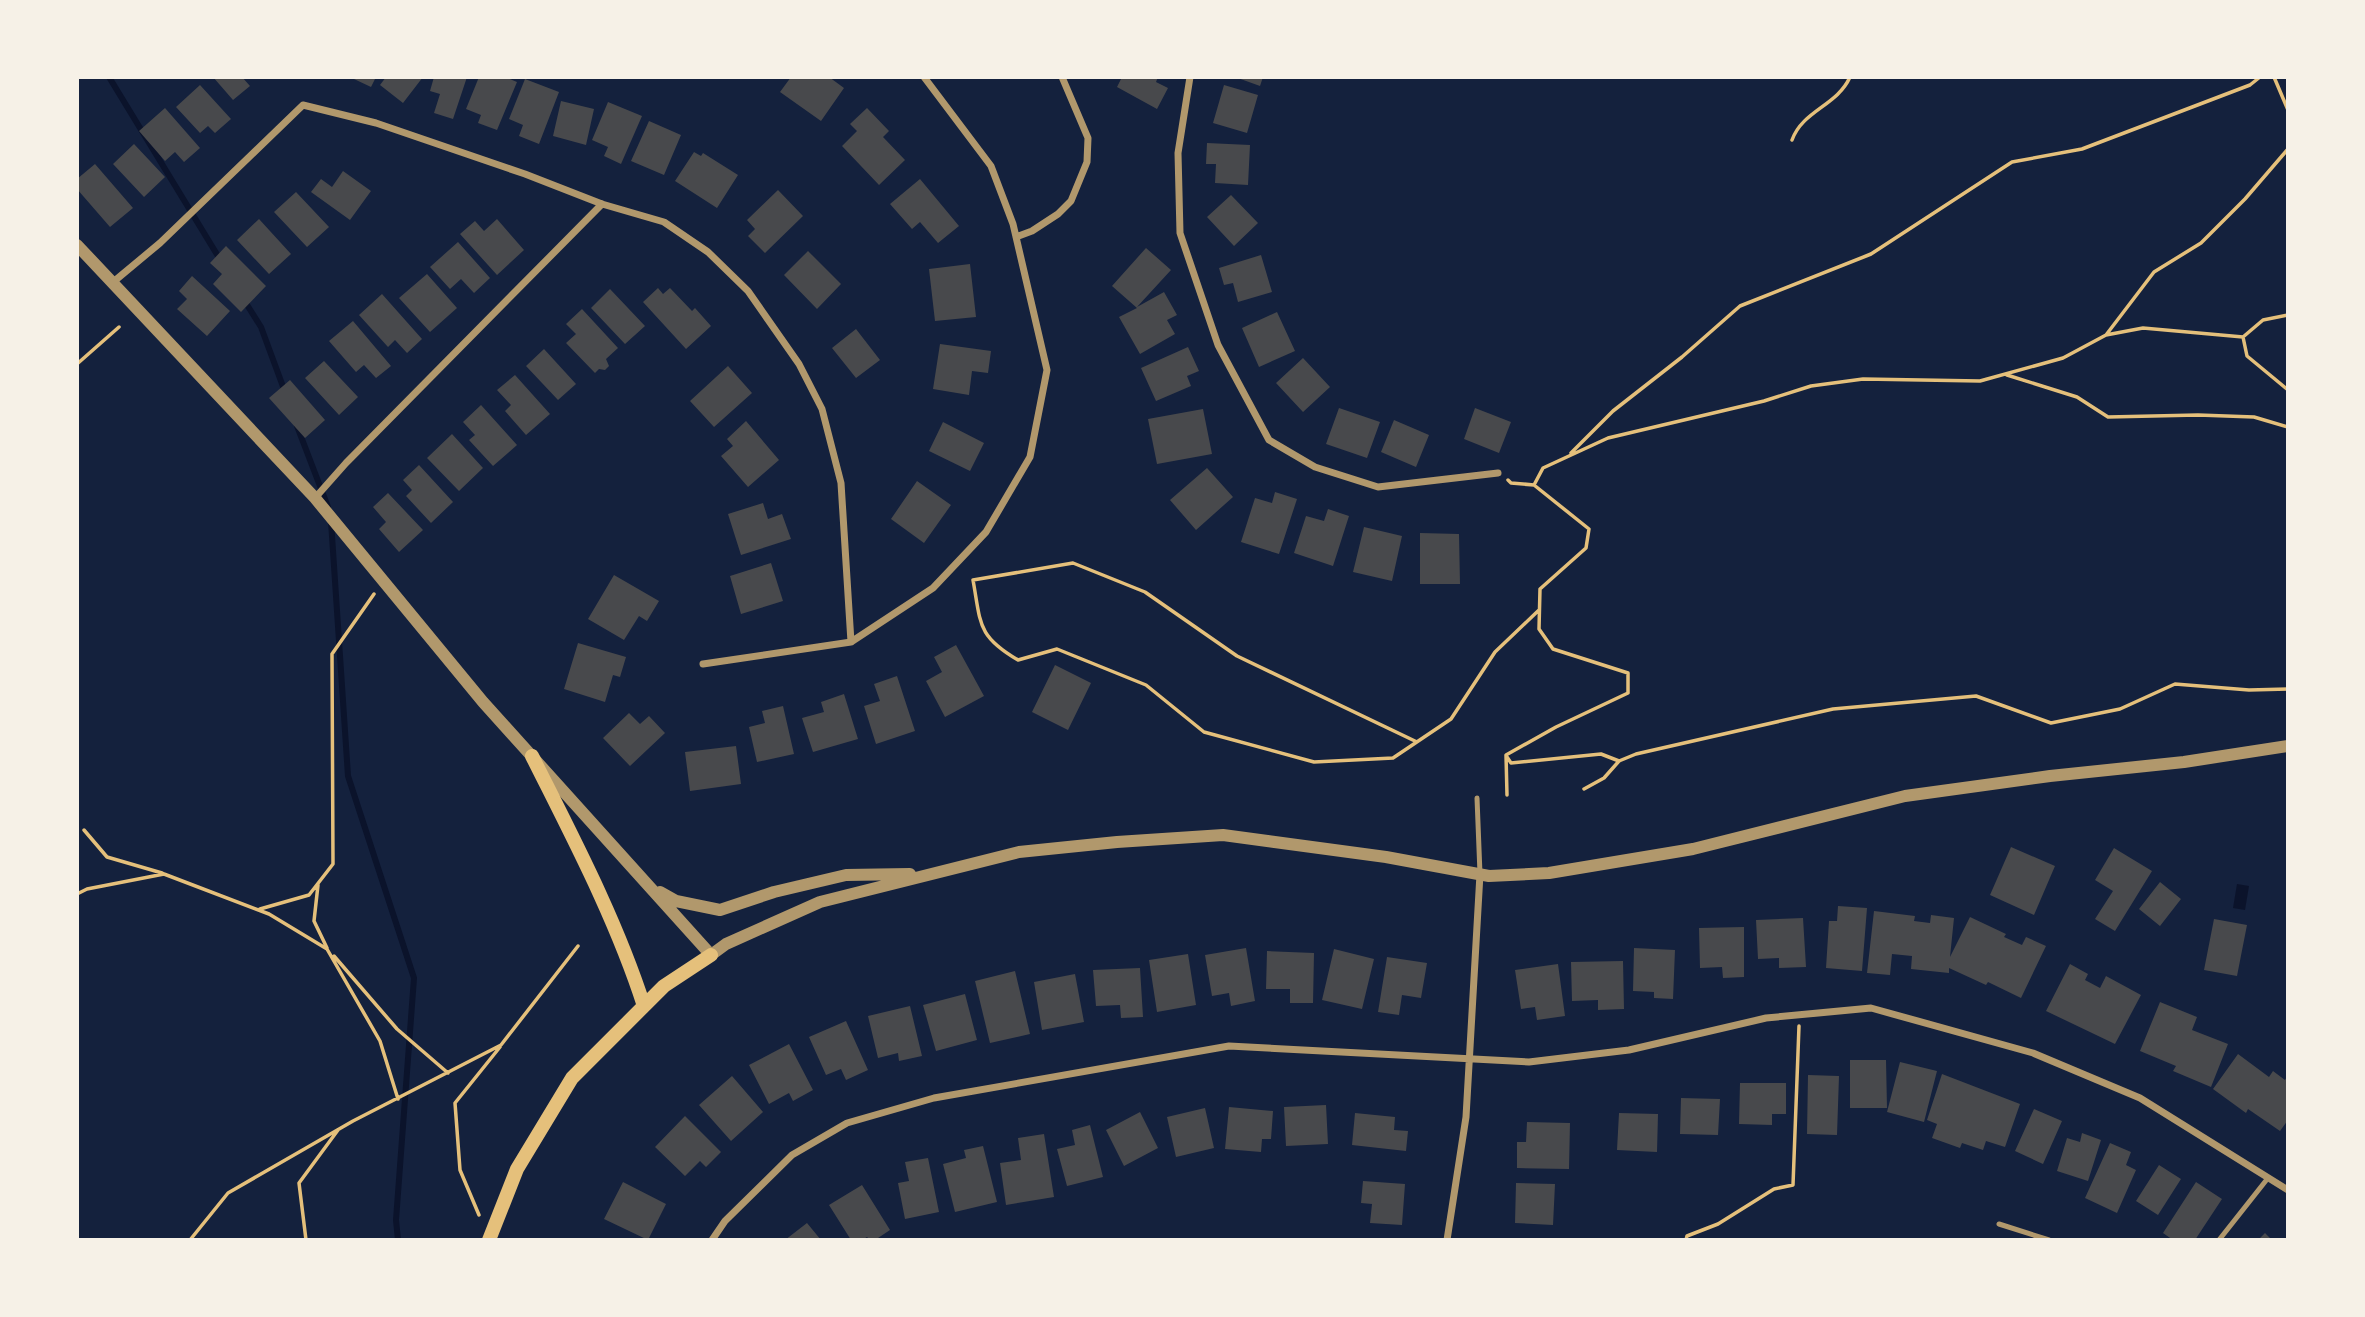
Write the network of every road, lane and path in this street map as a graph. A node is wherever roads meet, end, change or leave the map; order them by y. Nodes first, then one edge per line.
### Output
1 (924, 77) edge
2 (1062, 77) edge
3 (1190, 77) edge
4 (1850, 77) edge
5 (2260, 77) edge
6 (2274, 77) edge
7 (2288, 110) edge
8 (1792, 140) dead end
9 (2288, 149) edge
10 (602, 204) junction
11 (1016, 237) junction
12 (77, 245) edge
13 (112, 283) junction
14 (2288, 315) edge
15 (119, 327) dead end
16 (2106, 335) junction
17 (2243, 337) junction
18 (77, 364) edge
19 (2006, 374) junction
20 (2288, 390) edge
21 (2288, 427) edge
22 (1571, 453) dead end
23 (1498, 473) joint
24 (1534, 485) junction
25 (316, 498) junction
26 (384, 582) junction
27 (1539, 610) junction
28 (851, 642) junction
29 (703, 664) dead end
30 (2288, 689) edge
31 (1417, 742) junction
32 (2288, 746) edge
33 (1506, 755) junction
34 (532, 756) junction
35 (1619, 761) junction
36 (1584, 789) dead end
37 (1507, 795) dead end
38 (1476, 797) dead end
39 (84, 830) dead end
40 (164, 874) junction
41 (932, 874) junction
42 (1480, 874) junction
43 (318, 883) junction
44 (647, 884) junction
45 (77, 894) edge
46 (258, 909) junction
47 (578, 946) dead end
48 (327, 949) junction
49 (711, 955) junction
50 (644, 1006) junction
51 (1799, 1015) junction
52 (501, 1045) junction
53 (1469, 1059) junction
54 (448, 1074) junction
55 (398, 1099) junction
56 (340, 1128) junction
57 (2268, 1178) junction
58 (2288, 1190) edge
59 (1998, 1224) dead end
60 (489, 1239) edge
61 (190, 1240) edge
62 (306, 1240) edge
63 (712, 1240) edge
64 (1447, 1240) edge
65 (1686, 1240) edge
66 (2049, 1240) edge
67 (2219, 1240) edge

1 - 11 street
2 - 11 street
3 - 23 street
4 - 8 path
5 - 22 path
6 - 7 path
9 - 16 path
10 - 13 street
10 - 25 street
10 - 28 street
11 - 28 street
12 - 13 street
13 - 25 street
14 - 17 path
15 - 18 path
16 - 17 path
16 - 19 path
17 - 20 path
19 - 21 path
19 - 24 path
23 - 24 path
24 - 27 path
25 - 26 street
26 - 34 street
26 - 43 path
27 - 31 path
27 - 33 path
28 - 29 street
30 - 35 path
31 - 31 path
32 - 42 street
33 - 35 path
33 - 37 path
34 - 44 street
34 - 50 main road
35 - 36 path
38 - 42 lane
39 - 40 path
40 - 45 path
40 - 46 path
41 - 42 street
41 - 44 street
41 - 49 street
42 - 53 street
43 - 46 path
43 - 48 path
44 - 49 street
46 - 48 path
47 - 52 path
48 - 54 path
48 - 55 path
49 - 50 main road
50 - 60 main road
51 - 53 street
51 - 57 street
51 - 65 path
52 - 54 path
52 - 60 path
53 - 63 street
53 - 64 street
54 - 55 path
55 - 56 path
56 - 61 path
56 - 62 path
57 - 58 street
57 - 67 lane
59 - 66 lane

